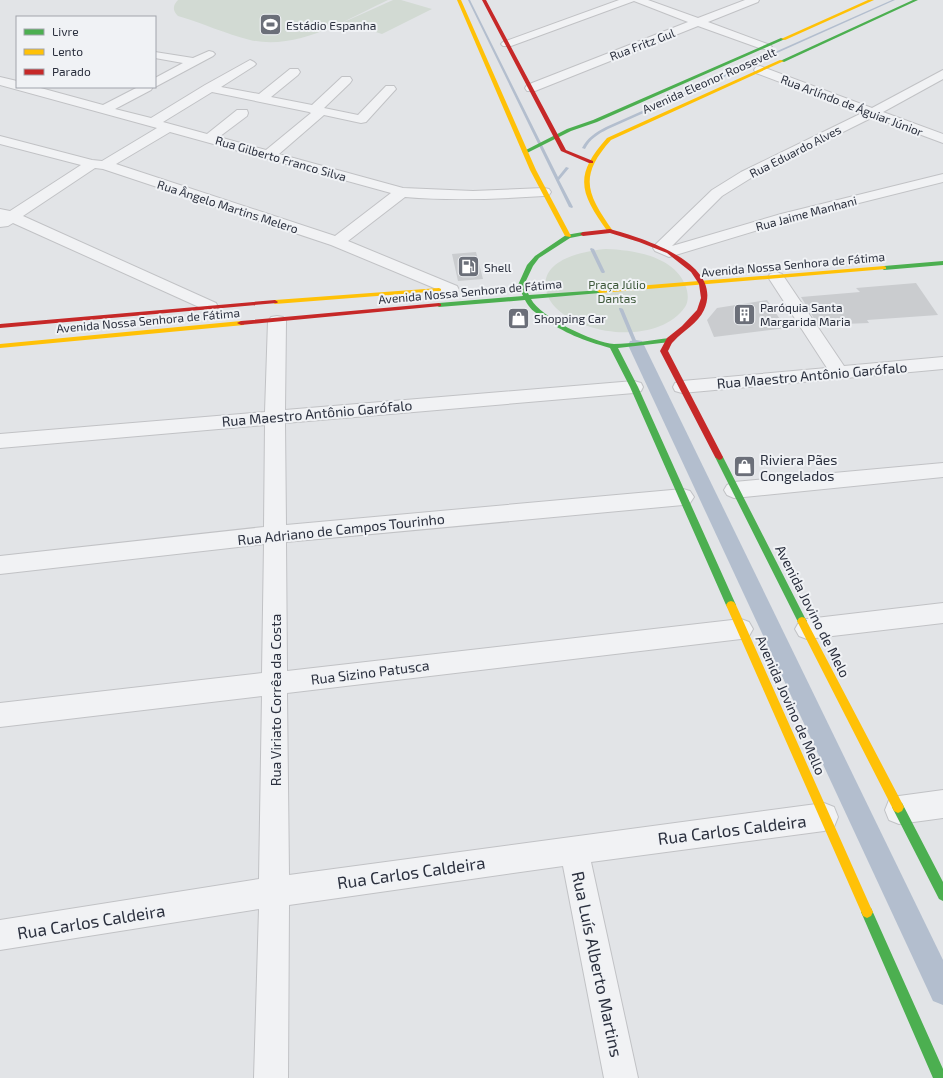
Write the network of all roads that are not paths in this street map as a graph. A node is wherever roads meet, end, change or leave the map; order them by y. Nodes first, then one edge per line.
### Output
1 (498, 0) edge
2 (629, 0) edge
3 (638, 0) edge
4 (754, 0) edge
5 (872, 0) edge
6 (916, 0) edge
7 (471, 3) edge
8 (698, 22) junction
9 (508, 44) junction
10 (766, 47) junction
11 (209, 54) dead end
12 (156, 55) edge
13 (194, 62) junction
14 (250, 64) dead end
15 (760, 70) junction
16 (294, 72) dead end
17 (943, 74) edge
18 (346, 80) dead end
19 (1, 82) edge
20 (156, 82) edge
21 (16, 85) edge
22 (27, 88) edge
23 (145, 88) edge
24 (209, 88) junction
25 (531, 88) junction
26 (390, 89) dead end
27 (79, 90) dead end
28 (63, 98) junction
29 (261, 98) junction
30 (105, 110) junction
31 (318, 110) junction
32 (242, 113) dead end
33 (872, 113) junction
34 (152, 122) junction
35 (168, 127) junction
36 (556, 136) junction
37 (210, 138) junction
38 (943, 139) edge
39 (0, 140) edge
40 (527, 151) junction
41 (269, 155) junction
42 (590, 162) junction
43 (98, 165) junction
44 (943, 178) edge
45 (402, 192) junction
46 (544, 192) junction
47 (4, 218) edge
48 (610, 231) junction
49 (568, 236) junction
50 (337, 242) junction
51 (665, 250) junction
52 (943, 263) edge
53 (698, 270) junction
54 (680, 272) dead end
55 (776, 277) junction
56 (702, 284) junction
57 (455, 289) joint
58 (526, 298) junction
59 (210, 307) junction
60 (277, 321) junction
61 (0, 326) edge
62 (670, 340) junction
63 (0, 346) edge
64 (613, 346) junction
65 (943, 363) edge
66 (838, 372) junction
67 (634, 386) junction
68 (682, 387) junction
69 (275, 417) junction
70 (0, 441) edge
71 (943, 470) edge
72 (734, 490) junction
73 (683, 497) junction
74 (276, 534) junction
75 (0, 565) edge
76 (943, 613) edge
77 (741, 629) junction
78 (807, 629) junction
79 (276, 683) junction
80 (0, 715) edge
81 (943, 804) edge
82 (899, 810) junction
83 (824, 817) junction
84 (574, 850) junction
85 (274, 892) junction
86 (943, 895) edge
87 (0, 936) edge
88 (271, 1078) edge
89 (621, 1078) edge
90 (940, 1078) edge

1 - 7 main road
2 - 9 street
3 - 8 street
4 - 8 street, Rua Fritz Gul
5 - 10 main road, Avenida Eleonor Roosevelt
6 - 15 main road, Avenida Eleonor Roosevelt
7 - 9 main road
7 - 40 main road
8 - 10 street
8 - 25 street, Rua Fritz Gul
9 - 25 main road
10 - 36 main road, Avenida Eleonor Roosevelt
11 - 13 street
12 - 13 street
13 - 20 street
14 - 24 street
15 - 33 street, Rua Arlíndo de Águiar Júnior
15 - 42 main road, Avenida Eleonor Roosevelt
16 - 29 street
17 - 33 street, Rua Eduardo Alves
18 - 31 street
19 - 21 street
22 - 28 street, Rua Gilberto Franco Silva
23 - 30 street
24 - 29 street
24 - 34 street
25 - 36 main road
26 - 31 street
27 - 28 street
28 - 30 street, Rua Gilberto Franco Silva
29 - 31 street
30 - 34 street, Rua Gilberto Franco Silva
31 - 41 street
32 - 37 street
33 - 38 street, Rua Arlíndo de Águiar Júnior
33 - 51 street, Rua Eduardo Alves
34 - 35 street, Rua Gilberto Franco Silva
35 - 37 street, Rua Gilberto Franco Silva
35 - 43 street
36 - 40 main road, Avenida Eleonor Roosevelt
36 - 42 main road
37 - 41 street, Rua Gilberto Franco Silva
39 - 43 street, Rua Ângelo Martins Melero
40 - 46 main road
41 - 45 street, Rua Gilberto Franco Silva
42 - 48 main road, Avenida Eleonor Roosevelt
43 - 47 street
43 - 50 street, Rua Ângelo Martins Melero
44 - 51 street, Rua Jaime Manhani
45 - 46 street, Rua Gilberto Franco Silva
45 - 50 street
46 - 49 main road
47 - 59 street
48 - 49 main road
48 - 51 main road
49 - 58 main road
50 - 57 street, Rua Ângelo Martins Melero
51 - 53 main road
52 - 55 main road, Avenida Nossa Senhora de Fátima
53 - 54 main road, Avenida Nossa Senhora de Fátima
53 - 56 main road
55 - 56 main road, Avenida Nossa Senhora de Fátima
55 - 66 street
56 - 58 main road, Avenida Nossa Senhora de Fátima
56 - 62 main road
57 - 59 main road, Avenida Nossa Senhora de Fátima
58 - 60 main road, Avenida Nossa Senhora de Fátima
58 - 64 main road
59 - 61 main road, Avenida Nossa Senhora de Fátima
60 - 63 main road, Avenida Nossa Senhora de Fátima
60 - 69 street, Rua Viriato Corrêa da Costa
62 - 64 main road
62 - 68 main road, Avenida Jovino de Melo
64 - 67 main road, Avenida Jovino de Mello
65 - 66 street, Rua Maestro Antônio Garófalo
66 - 68 street, Rua Maestro Antônio Garófalo
67 - 69 street, Rua Maestro Antônio Garófalo
67 - 73 main road, Avenida Jovino de Mello
68 - 72 main road, Avenida Jovino de Melo
69 - 70 street, Rua Maestro Antônio Garófalo
69 - 74 street, Rua Viriato Corrêa da Costa
71 - 72 street
72 - 78 main road, Avenida Jovino de Melo
73 - 74 street, Rua Adriano de Campos Tourinho
73 - 77 main road, Avenida Jovino de Mello
74 - 75 street, Rua Adriano de Campos Tourinho
74 - 79 street, Rua Viriato Corrêa da Costa
76 - 78 street
77 - 79 street, Rua Sizino Patusca
77 - 83 main road, Avenida Jovino de Mello
78 - 82 main road, Avenida Jovino de Melo
79 - 80 street, Rua Sizino Patusca
79 - 85 street, Rua Viriato Corrêa da Costa
81 - 82 street
82 - 86 main road, Avenida Jovino de Melo
83 - 84 street, Rua Carlos Caldeira
83 - 90 main road, Avenida Jovino de Mello
84 - 85 street, Rua Carlos Caldeira
84 - 89 street, Rua Luís Alberto Martins
85 - 87 street, Rua Carlos Caldeira
85 - 88 street, Rua Viriato Corrêa da Costa

